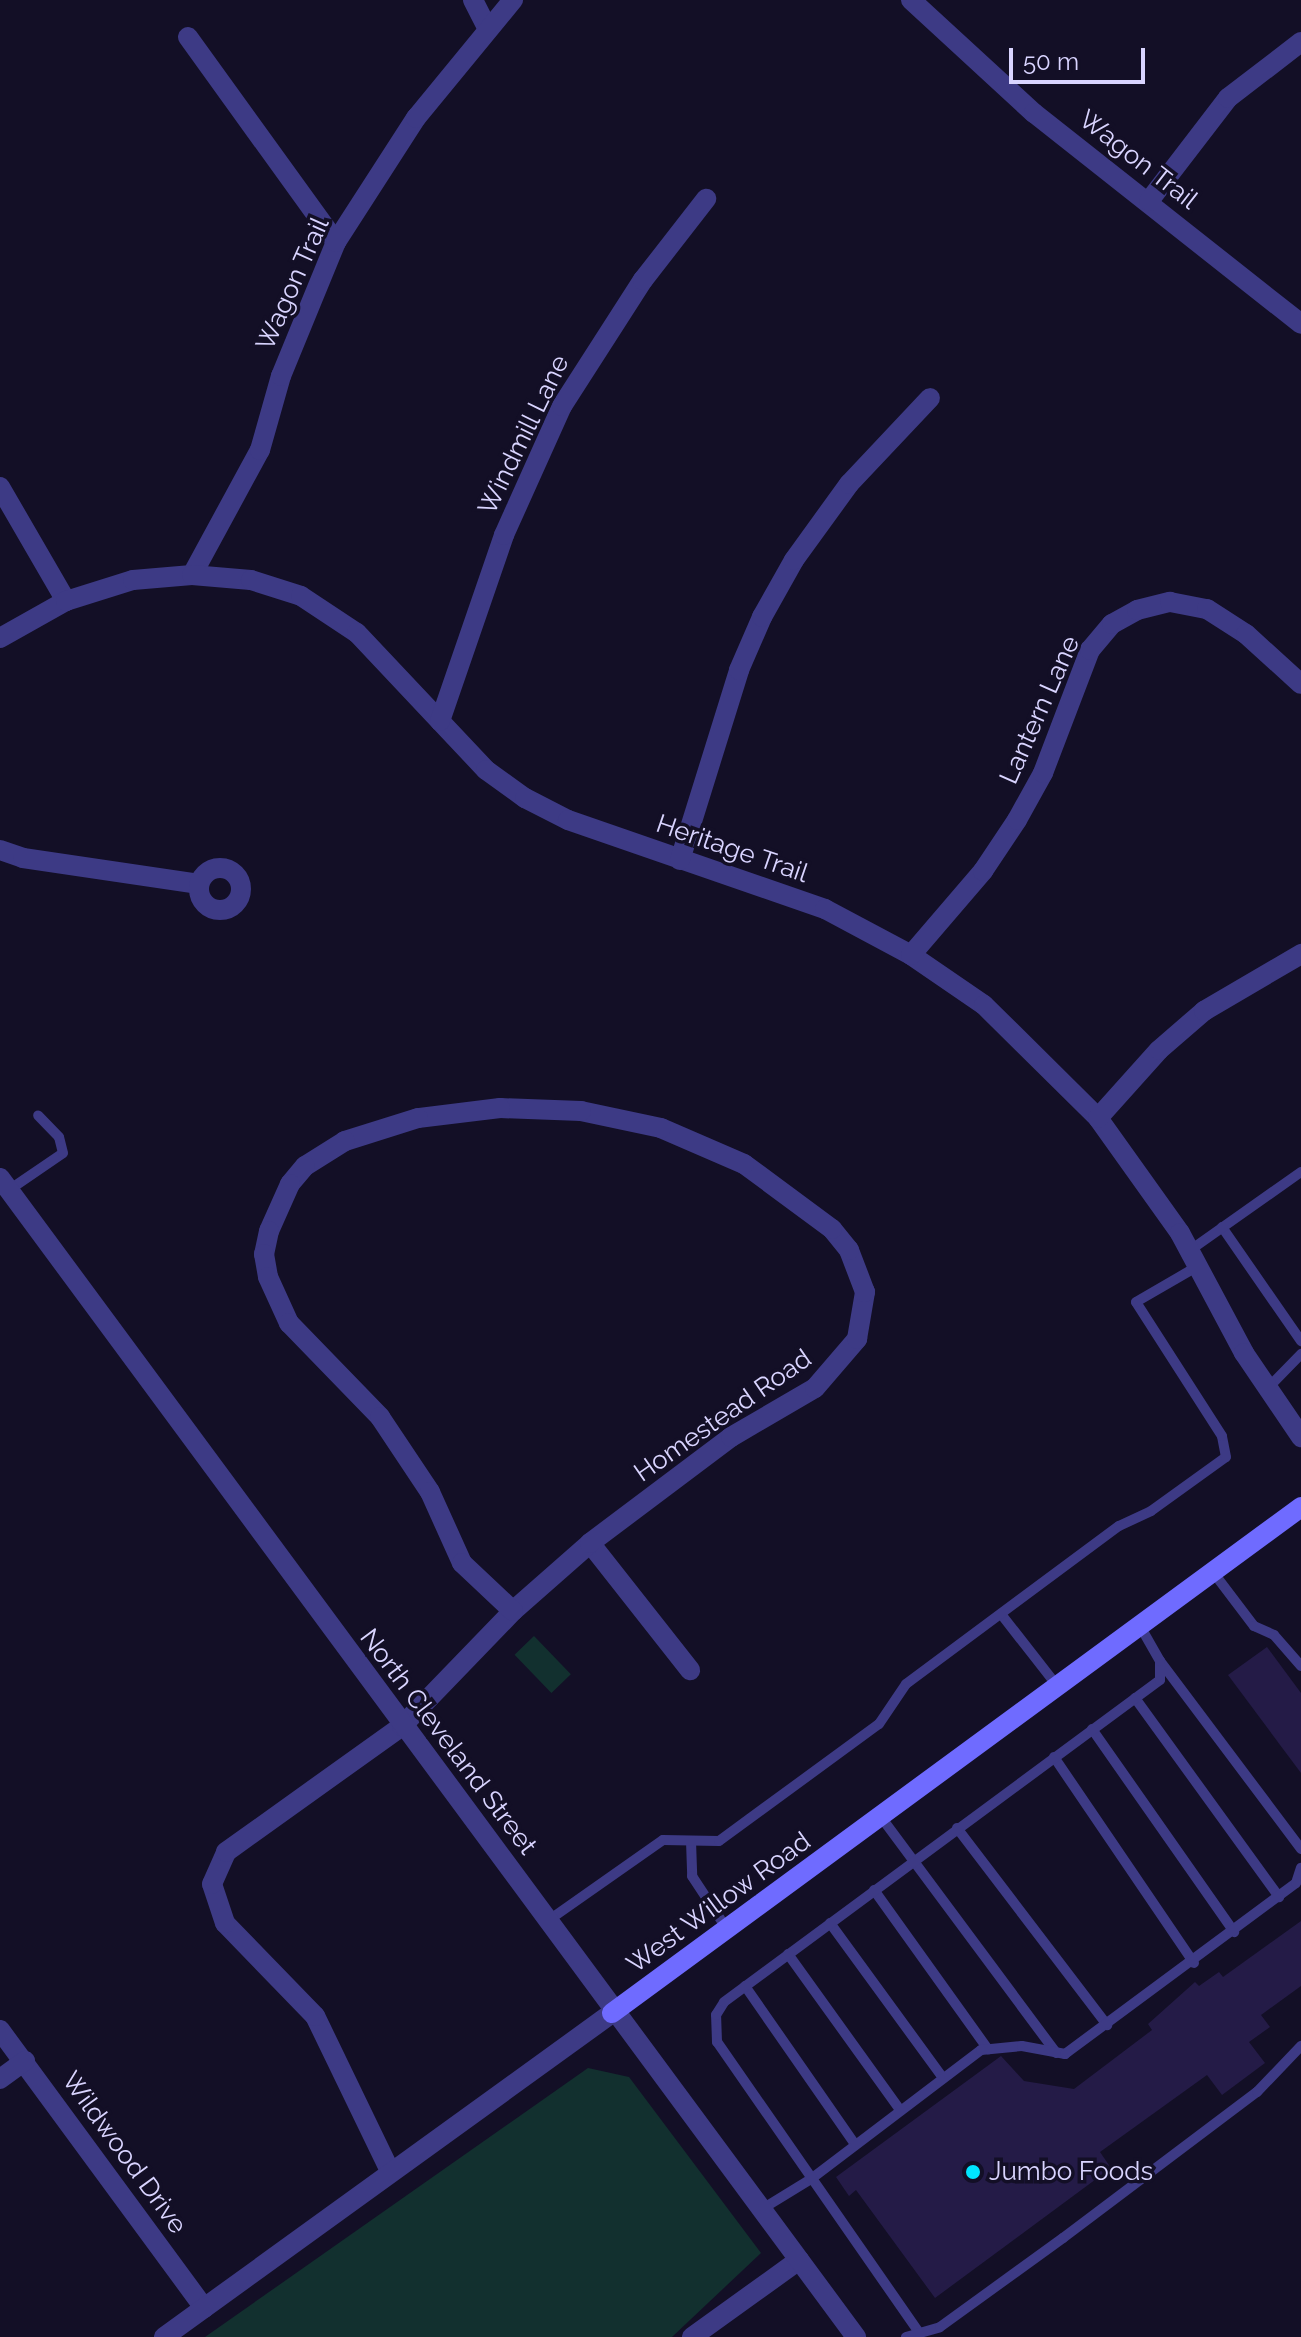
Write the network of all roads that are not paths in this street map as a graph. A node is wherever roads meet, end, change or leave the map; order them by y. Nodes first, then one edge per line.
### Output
1 (473, 0) edge
2 (513, 0) edge
3 (921, 4) edge
4 (487, 27) junction
5 (188, 37) dead end
6 (1301, 42) edge
7 (706, 199) dead end
8 (1149, 201) junction
9 (336, 242) junction
10 (1301, 324) edge
11 (930, 398) dead end
12 (0, 487) edge
13 (192, 575) junction
14 (66, 601) junction
15 (0, 638) edge
16 (1301, 684) edge
17 (440, 721) junction
18 (0, 850) edge
19 (680, 860) junction
20 (199, 884) dead end
21 (1301, 954) edge
22 (911, 955) junction
23 (38, 1115) dead end
24 (1098, 1118) junction
25 (1301, 1172) edge
26 (4, 1184) edge
27 (1222, 1227) junction
28 (1193, 1258) junction
29 (1301, 1341) edge
30 (1301, 1354) edge
31 (1267, 1389) junction
32 (1301, 1437) edge
33 (1301, 1507) edge
34 (590, 1543) junction
35 (1213, 1572) junction
36 (513, 1611) junction
37 (1001, 1614) junction
38 (1140, 1626) junction
39 (1160, 1661) junction
40 (1301, 1666) edge
41 (690, 1670) dead end
42 (1058, 1687) junction
43 (1135, 1698) junction
44 (402, 1726) junction
45 (1092, 1729) junction
46 (1054, 1757) junction
47 (881, 1817) junction
48 (957, 1828) junction
49 (691, 1841) junction
50 (1301, 1849) edge
51 (915, 1859) junction
52 (1301, 1868) edge
53 (874, 1890) junction
54 (1279, 1897) junction
55 (549, 1920) junction
56 (830, 1923) junction
57 (729, 1930) junction
58 (1234, 1932) junction
59 (788, 1954) junction
60 (1194, 1963) junction
61 (745, 1986) junction
62 (612, 2013) junction
63 (1107, 2025) junction
64 (0, 2030) edge
65 (1301, 2046) edge
66 (988, 2049) junction
67 (1056, 2053) junction
68 (25, 2061) junction
69 (943, 2078) junction
70 (0, 2079) edge
71 (900, 2110) junction
72 (855, 2144) junction
73 (390, 2171) junction
74 (811, 2179) junction
75 (762, 2209) junction
76 (799, 2260) junction
77 (204, 2308) junction
78 (918, 2331) junction
79 (164, 2337) edge
80 (692, 2337) edge
81 (856, 2337) edge
82 (906, 2337) edge

1 - 4 street
2 - 4 street, Wagon Trail
3 - 8 street, Wagon Trail
4 - 9 street, Wagon Trail
5 - 9 street
6 - 8 street
7 - 17 street, Windmill Lane
8 - 10 street, Wagon Trail
9 - 13 street, Wagon Trail
11 - 19 street
12 - 14 street
13 - 14 street, Heritage Trail
13 - 17 street, Heritage Trail
14 - 15 street, Heritage Trail
16 - 22 street, Lantern Lane
17 - 19 street, Heritage Trail
18 - 20 street
19 - 22 street, Heritage Trail
21 - 24 street
22 - 24 street, Heritage Trail
23 - 26 lane
24 - 28 street, Heritage Trail
25 - 27 lane
26 - 44 street, North Cleveland Street
27 - 28 lane
27 - 29 lane
28 - 31 street, Heritage Trail
28 - 37 lane
30 - 31 lane
31 - 32 street, Heritage Trail
33 - 35 main road, West Willow Road
34 - 36 street, Homestead Road
34 - 36 street, Homestead Road
34 - 41 street
35 - 38 main road, West Willow Road
35 - 40 lane
36 - 44 street, Homestead Road
37 - 42 lane
37 - 49 lane
38 - 39 lane
38 - 42 main road, West Willow Road
39 - 43 lane
39 - 50 lane
42 - 47 main road, West Willow Road
43 - 45 lane
43 - 54 lane
44 - 55 street, North Cleveland Street
44 - 73 street, Homestead Road
45 - 46 lane
45 - 58 lane
46 - 48 lane
46 - 60 lane
47 - 51 lane
47 - 57 main road, West Willow Road
48 - 51 lane
48 - 63 lane
49 - 55 lane
49 - 57 lane
51 - 53 lane
51 - 67 lane
52 - 54 lane
53 - 56 lane
53 - 66 lane
54 - 58 lane
55 - 62 street, North Cleveland Street
56 - 59 lane
56 - 69 lane
57 - 62 main road, West Willow Road
58 - 60 lane
59 - 61 lane
59 - 71 lane
60 - 63 lane
61 - 72 lane
61 - 74 lane
62 - 73 street, West Willow Road
62 - 75 street, North Cleveland Street
63 - 67 lane
64 - 68 street, Wildwood Drive
65 - 78 lane
66 - 67 lane
66 - 69 lane
68 - 70 street
68 - 77 street, Wildwood Drive
69 - 71 lane
71 - 72 lane
72 - 74 lane
73 - 77 street, West Willow Road
74 - 75 lane
74 - 78 lane
75 - 76 street, North Cleveland Street
76 - 80 street
76 - 81 street, North Cleveland Street
77 - 79 street, West Willow Road
78 - 82 lane

